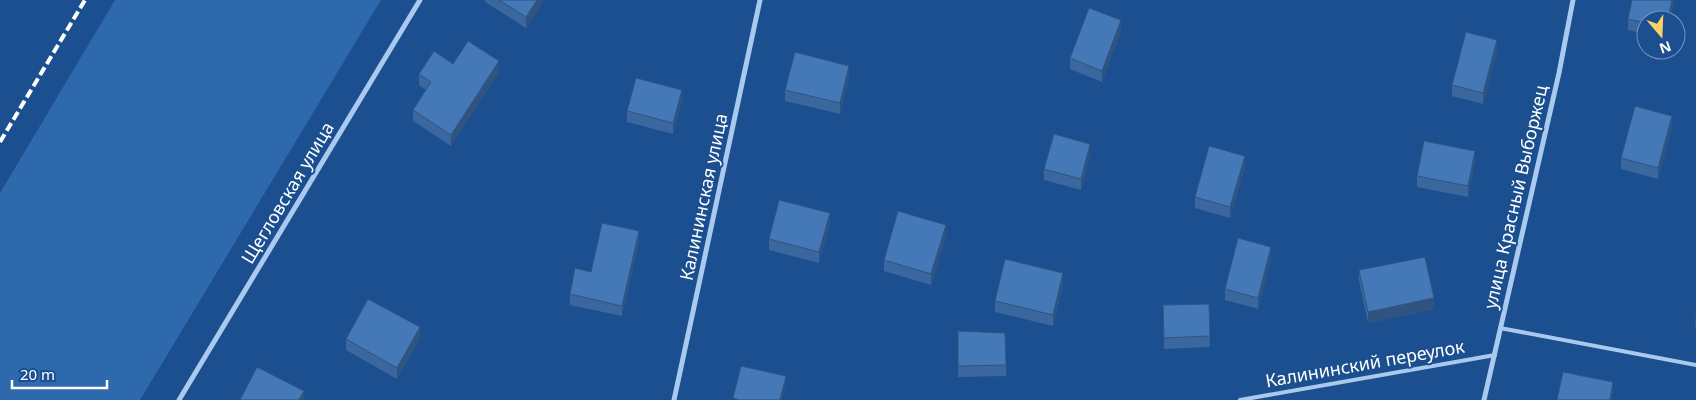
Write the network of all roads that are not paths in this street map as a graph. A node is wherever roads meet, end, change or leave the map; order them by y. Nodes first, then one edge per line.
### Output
1 (420, 0) edge
2 (760, 0) edge
3 (1573, 0) edge
4 (1500, 328) junction
5 (1495, 355) junction
6 (1696, 365) edge
7 (179, 400) edge
8 (674, 400) edge
9 (1240, 400) edge
10 (1484, 400) edge

1 - 7 street, Щегловская улица
2 - 8 street, Калининская улица
3 - 4 street, улица Красный Выборжец
4 - 5 street, улица Красный Выборжец
4 - 6 lane
5 - 9 lane, Калининский переулок
5 - 10 street, улица Красный Выборжец

